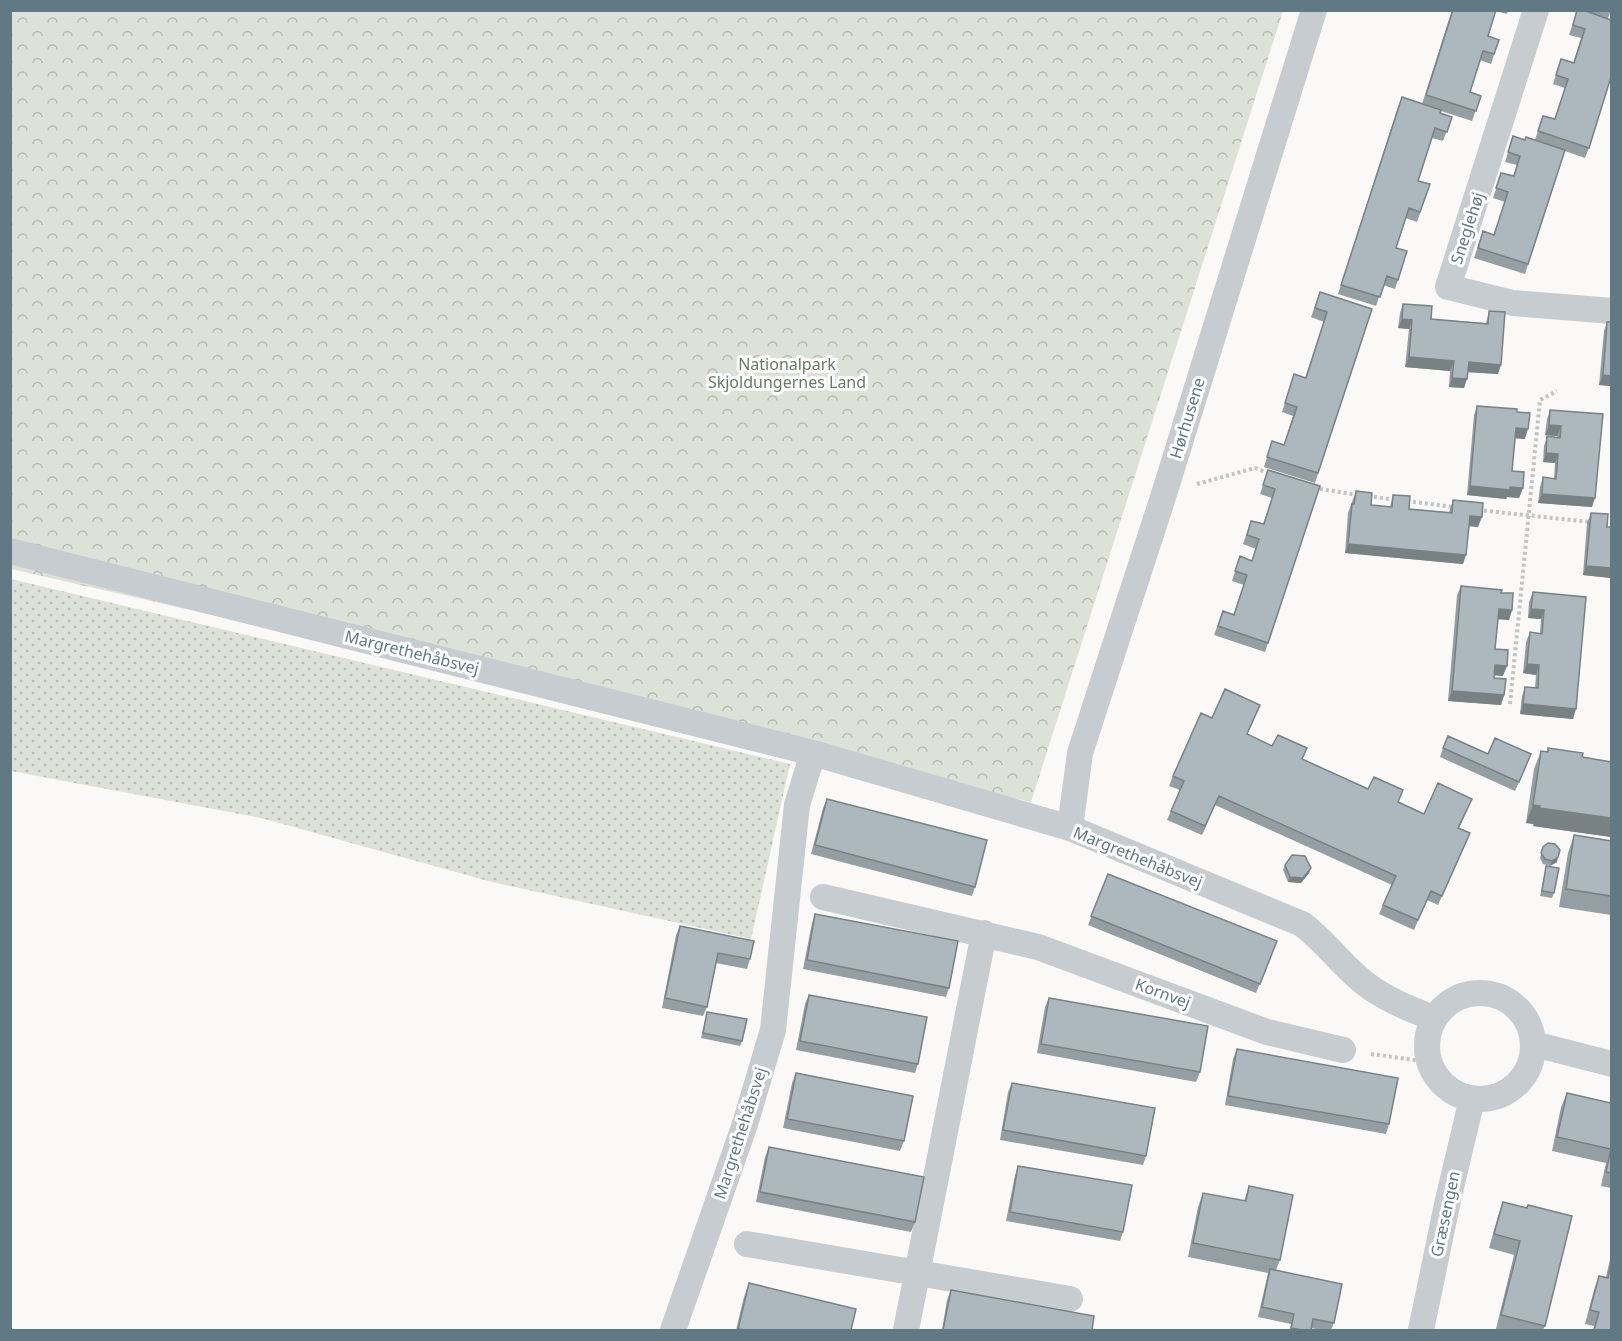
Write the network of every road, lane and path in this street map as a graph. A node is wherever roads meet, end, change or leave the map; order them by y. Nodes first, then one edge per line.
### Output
1 (1314, 10) edge
2 (1536, 10) edge
3 (1611, 311) edge
4 (1557, 391) dead end
5 (1275, 475) edge
6 (1305, 487) edge
7 (1164, 494) junction
8 (1460, 508) edge
9 (1472, 510) edge
10 (1528, 517) junction
11 (1600, 523) edge
12 (10, 551) edge
13 (1510, 704) dead end
14 (813, 753) junction
15 (1070, 828) junction
16 (823, 897) dead end
17 (984, 933) junction
18 (1434, 1018) junction
19 (1534, 1044) junction
20 (1342, 1050) joint
21 (1430, 1062) junction
22 (1611, 1064) edge
23 (1472, 1099) junction
24 (747, 1244) dead end
25 (919, 1272) junction
26 (1070, 1299) dead end
27 (673, 1330) edge
28 (906, 1330) edge
29 (1421, 1330) edge

1 - 7 street, Hørhusene
2 - 3 street, Sneglehøj
4 - 10 path
5 - 7 path
6 - 8 path
7 - 15 street, Hørhusene
9 - 10 path
10 - 11 path
10 - 13 path
12 - 14 street, Margrethehåbsvej
14 - 15 street, Margrethehåbsvej
14 - 27 street, Margrethehåbsvej
15 - 18 street, Margrethehåbsvej
16 - 17 street, Kornvej
17 - 20 street, Kornvej
17 - 25 street
18 - 19 street
18 - 21 street
19 - 22 street
19 - 23 street
20 - 21 path
21 - 23 street
23 - 29 street, Græsengen
24 - 25 street
25 - 26 street
25 - 28 street

